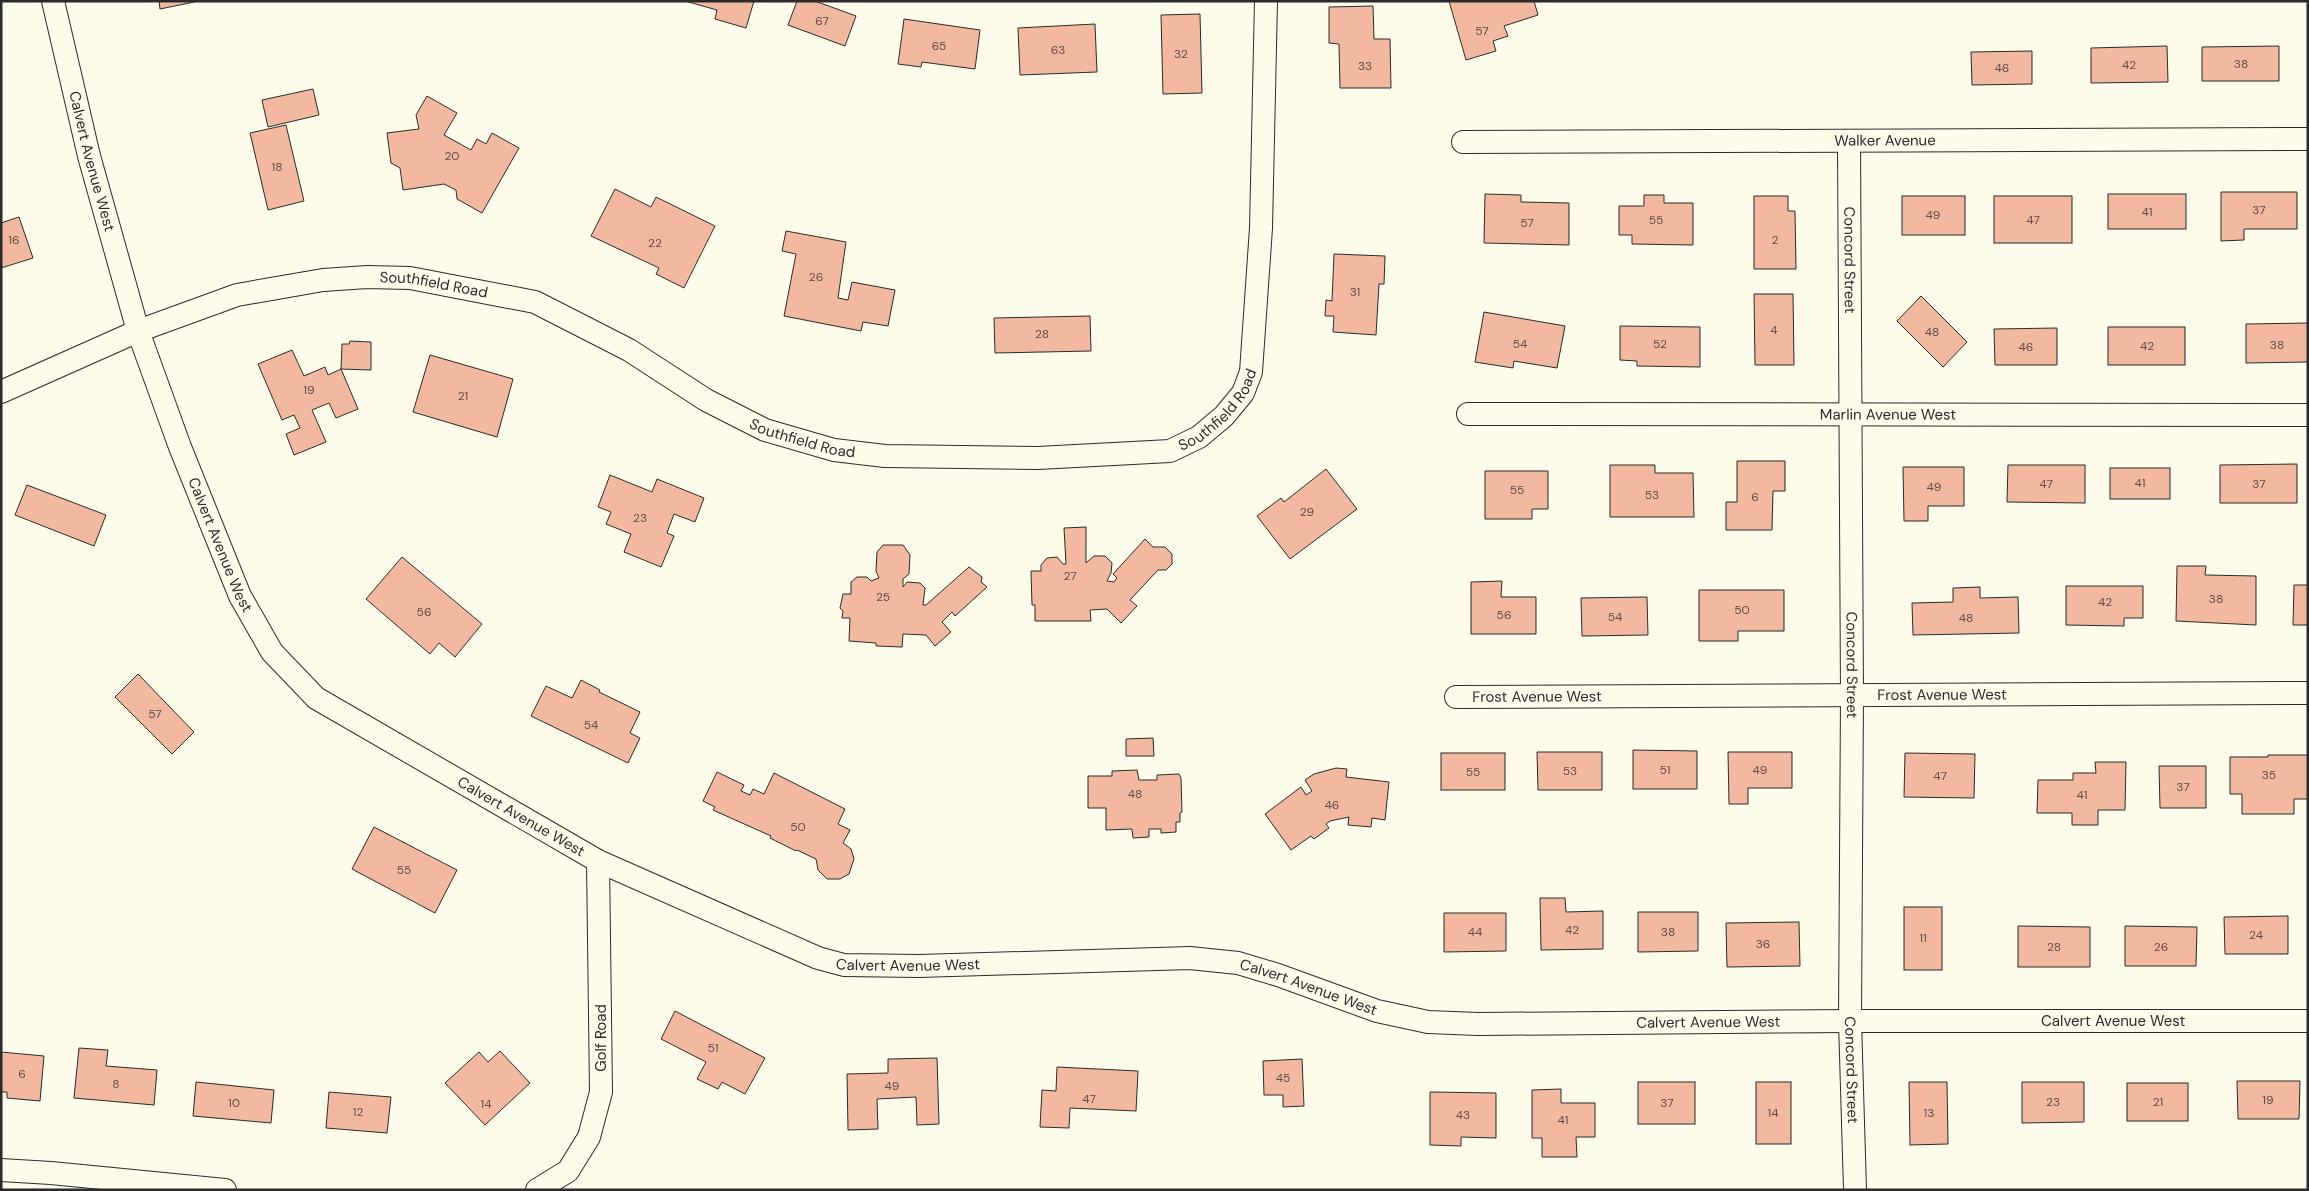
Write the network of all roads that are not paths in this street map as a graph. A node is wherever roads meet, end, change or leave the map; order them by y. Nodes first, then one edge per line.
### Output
1 (53, 1) edge
2 (1266, 1) edge
3 (2308, 139) edge
4 (1849, 141) junction
5 (1463, 142) dead end
6 (138, 331) junction
7 (1, 392) edge
8 (1468, 414) dead end
9 (1850, 415) junction
10 (2308, 415) edge
11 (2308, 693) edge
12 (1852, 696) junction
13 (1456, 697) dead end
14 (598, 861) junction
15 (1850, 1021) junction
16 (2308, 1022) edge
17 (1, 1170) edge
18 (225, 1190) edge
19 (537, 1190) edge
20 (1855, 1190) edge

1 - 6 street, Calvert Avenue West
2 - 6 street, Southfield Road
3 - 4 street, Walker Avenue
4 - 5 street, Walker Avenue
4 - 9 street, Concord Street
6 - 7 street, Southfield Road
6 - 14 street, Calvert Avenue West
8 - 9 street, Marlin Avenue West
9 - 10 street, Marlin Avenue West
9 - 12 street, Concord Street
11 - 12 street, Frost Avenue West
12 - 13 street, Frost Avenue West
12 - 15 street, Concord Street
14 - 15 street, Calvert Avenue West
14 - 19 street, Golf Road
15 - 16 street, Calvert Avenue West
15 - 20 street, Concord Street
17 - 18 street

